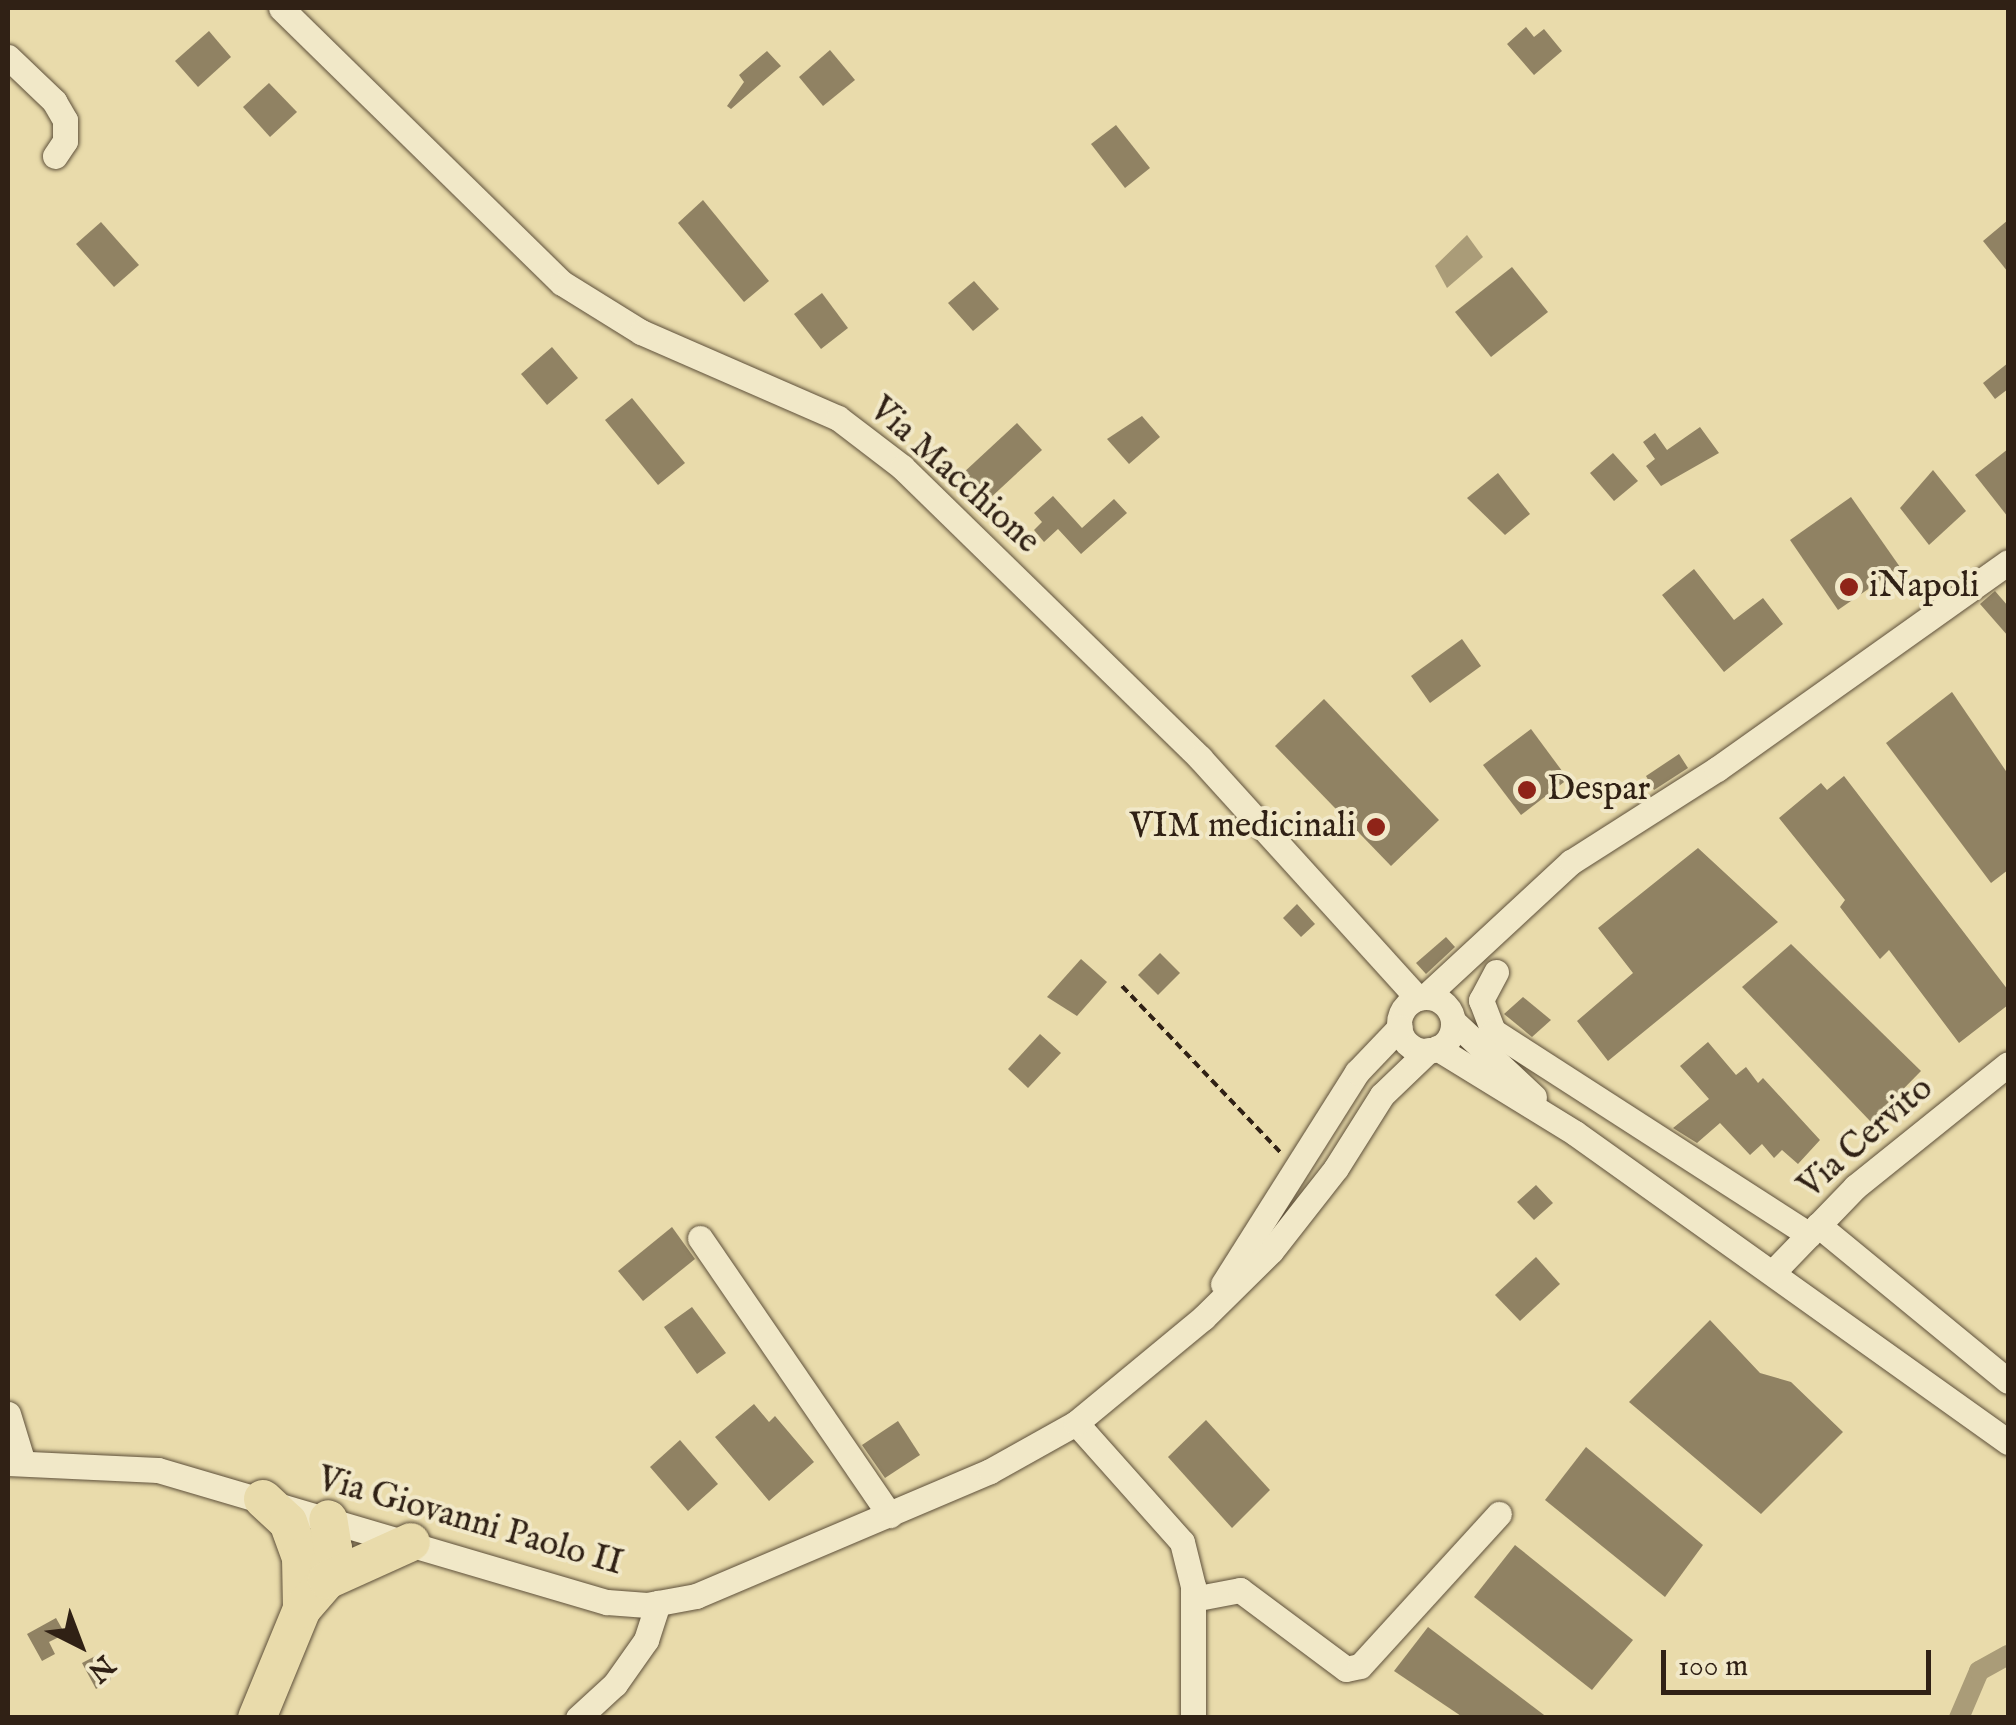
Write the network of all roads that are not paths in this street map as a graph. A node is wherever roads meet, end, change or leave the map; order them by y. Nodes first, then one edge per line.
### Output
1 (282, 8) edge
2 (8, 56) edge
3 (55, 156) dead end
4 (2008, 562) edge
5 (1490, 932) junction
6 (1381, 964) junction
7 (1496, 972) dead end
8 (1421, 998) junction
9 (1452, 1016) junction
10 (1400, 1023) junction
11 (1433, 1049) junction
12 (2008, 1064) edge
13 (1575, 1133) junction
14 (1813, 1230) junction
15 (700, 1238) dead end
16 (1774, 1271) junction
17 (1203, 1318) junction
18 (2008, 1381) edge
19 (8, 1414) edge
20 (1076, 1423) junction
21 (2008, 1442) edge
22 (15, 1463) edge
23 (263, 1499) junction
24 (1499, 1514) dead end
25 (890, 1515) junction
26 (328, 1519) junction
27 (411, 1542) junction
28 (314, 1574) junction
29 (1193, 1598) junction
30 (658, 1603) junction
31 (257, 1718) edge
32 (578, 1718) edge
33 (1193, 1718) edge

1 - 6 street, Via Macchione
2 - 3 street
4 - 5 street
5 - 8 street
5 - 9 street
6 - 8 street, Via Macchione
6 - 10 street, Via Macchione
7 - 14 street
8 - 9 street
8 - 10 street
9 - 11 street
9 - 13 street
10 - 11 street
10 - 17 street, Via Giovanni Paolo II
11 - 13 street
11 - 17 street, Via Giovanni Paolo II
12 - 14 street, Via Cervito
13 - 16 street
14 - 16 street, Via Cervito
14 - 18 street
15 - 25 street
16 - 21 street
17 - 20 street, Via Giovanni Paolo II
19 - 22 street
20 - 25 street, Via Giovanni Paolo II
20 - 29 street
22 - 23 street, Via Giovanni Paolo II
23 - 26 street, Via Giovanni Paolo II
23 - 28 highway
24 - 29 street
25 - 30 street, Via Giovanni Paolo II
26 - 27 street, Via Giovanni Paolo II
26 - 28 highway
27 - 28 highway
27 - 30 street, Via Giovanni Paolo II
28 - 31 highway
29 - 33 street
30 - 32 street

